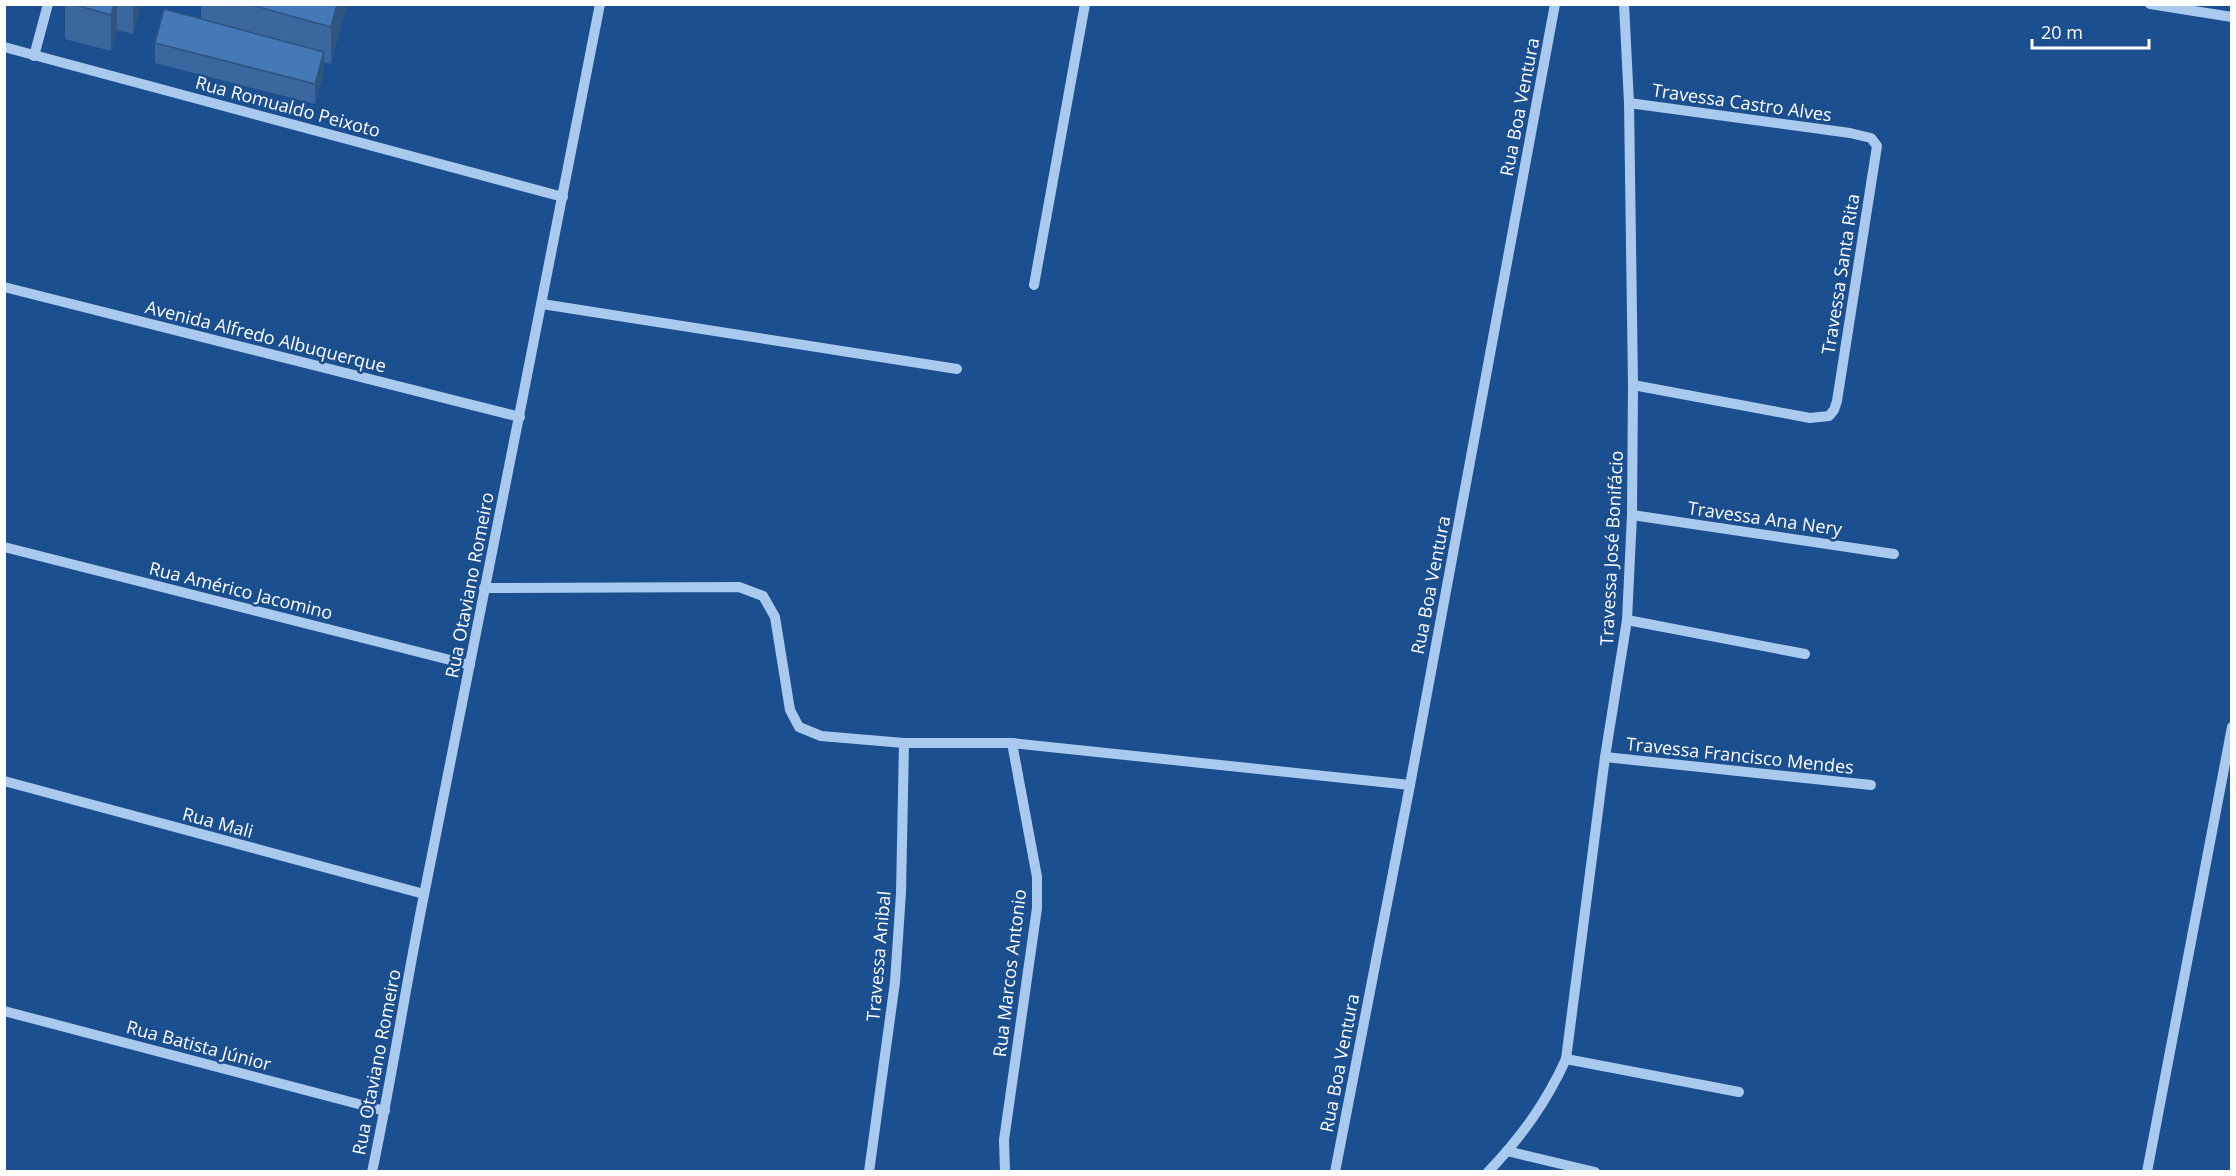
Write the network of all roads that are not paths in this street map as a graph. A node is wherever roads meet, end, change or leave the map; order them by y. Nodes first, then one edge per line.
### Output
1 (48, 4) edge
2 (600, 4) edge
3 (1084, 4) edge
4 (1555, 4) edge
5 (1624, 4) edge
6 (2150, 4) edge
7 (2232, 17) edge
8 (4, 47) edge
9 (34, 56) junction
10 (1629, 103) junction
11 (1850, 133) joint
12 (563, 197) junction
13 (1034, 285) dead end
14 (4, 287) edge
15 (542, 304) junction
16 (957, 369) dead end
17 (1633, 385) junction
18 (520, 417) junction
19 (1632, 515) junction
20 (4, 547) edge
21 (1894, 554) dead end
22 (484, 588) junction
23 (1627, 620) junction
24 (1804, 654) dead end
25 (470, 665) junction
26 (2232, 727) edge
27 (904, 743) junction
28 (1012, 744) junction
29 (1605, 757) junction
30 (4, 781) edge
31 (1410, 785) junction
32 (1871, 785) dead end
33 (424, 894) junction
34 (4, 1011) edge
35 (1566, 1059) junction
36 (1739, 1092) dead end
37 (385, 1111) junction
38 (1508, 1151) junction
39 (372, 1172) edge
40 (869, 1172) edge
41 (1005, 1172) edge
42 (1335, 1172) edge
43 (1488, 1172) edge
44 (1595, 1172) edge
45 (2147, 1172) edge

1 - 9 street
2 - 12 street, Rua Otaviano Romeiro
3 - 13 street
4 - 31 street, Rua Boa Ventura
5 - 10 street, Travessa José Bonifácio
6 - 7 street
8 - 9 street, Rua Romualdo Peixoto
9 - 12 street, Rua Romualdo Peixoto
10 - 11 street, Travessa Castro Alves
10 - 17 street, Travessa José Bonifácio
11 - 17 street, Travessa Santa Rita
12 - 15 street, Rua Otaviano Romeiro
14 - 18 street, Avenida Alfredo Albuquerque
15 - 16 street
15 - 18 street, Rua Otaviano Romeiro
17 - 19 street, Travessa José Bonifácio
18 - 22 street, Rua Otaviano Romeiro
19 - 21 street, Travessa Ana Nery
19 - 23 street, Travessa José Bonifácio
20 - 25 street, Rua Américo Jacomino
22 - 25 street, Rua Otaviano Romeiro
22 - 27 street
23 - 24 street
23 - 29 street, Travessa José Bonifácio
25 - 33 street, Rua Otaviano Romeiro
26 - 45 street
27 - 28 street
27 - 40 street, Travessa Anibal
28 - 31 street
28 - 41 street, Rua Marcos Antonio
29 - 32 street, Travessa Francisco Mendes
29 - 35 street, Travessa José Bonifácio
30 - 33 street, Rua Mali
31 - 42 street, Rua Boa Ventura
33 - 37 street, Rua Otaviano Romeiro
34 - 37 street, Rua Batista Júnior
35 - 36 street
35 - 38 street, Travessa José Bonifácio
37 - 39 street, Rua Otaviano Romeiro
38 - 43 street, Travessa José Bonifácio
38 - 44 street

